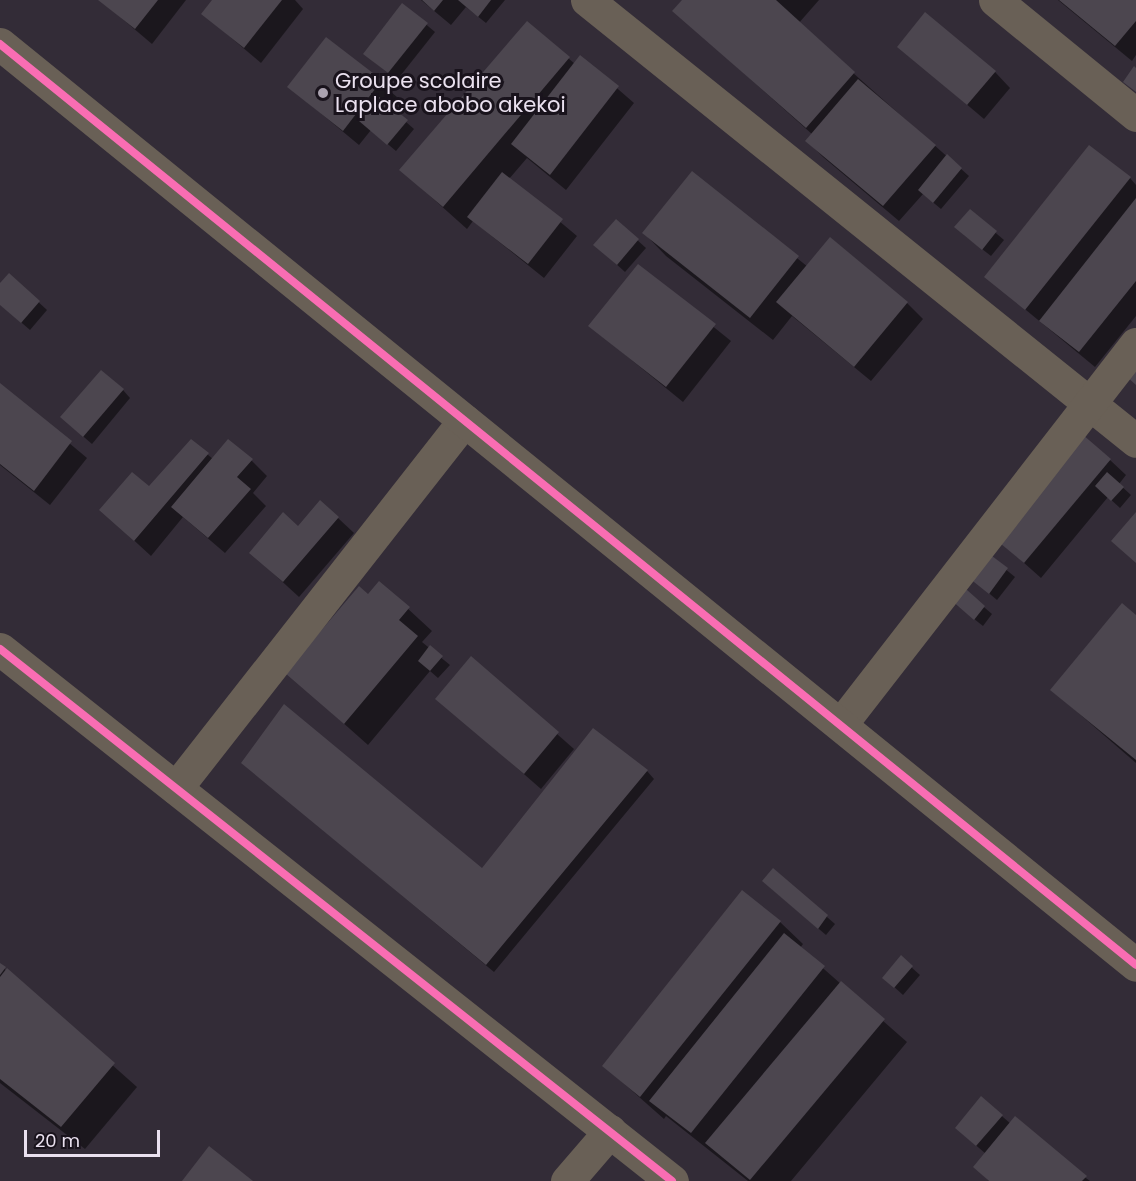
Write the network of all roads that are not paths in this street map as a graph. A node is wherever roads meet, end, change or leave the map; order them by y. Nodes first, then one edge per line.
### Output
1 (587, 0) edge
2 (995, 0) edge
3 (0, 44) edge
4 (1136, 115) edge
5 (1136, 344) edge
6 (1089, 404) junction
7 (464, 422) junction
8 (1136, 441) edge
9 (0, 649) edge
10 (841, 723) junction
11 (176, 788) junction
12 (1136, 965) edge
13 (610, 1131) junction
14 (567, 1181) edge
15 (672, 1181) edge

1 - 6 street
2 - 4 street
3 - 7 street
5 - 6 street
6 - 8 street
6 - 10 street
7 - 10 street
7 - 11 street
9 - 11 street
10 - 12 street
11 - 13 street
13 - 14 street
13 - 15 street

